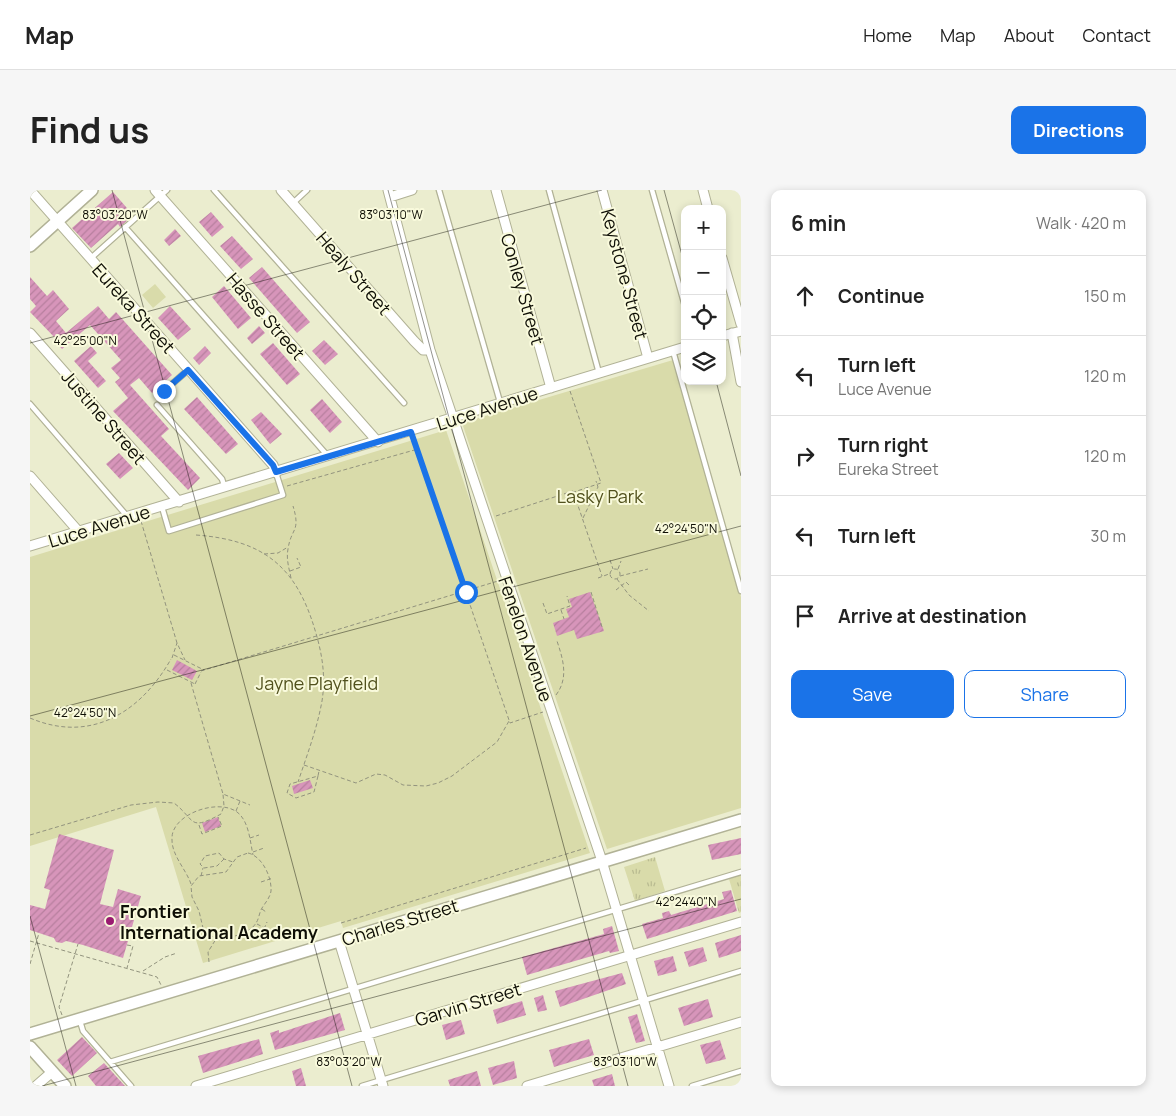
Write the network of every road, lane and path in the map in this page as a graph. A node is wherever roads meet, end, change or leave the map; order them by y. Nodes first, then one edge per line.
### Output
1 (30, 190) edge
2 (92, 190) edge
3 (214, 190) edge
4 (281, 190) edge
5 (308, 190) edge
6 (412, 190) edge
7 (439, 190) edge
8 (496, 190) edge
9 (549, 190) edge
10 (602, 190) edge
11 (652, 190) edge
12 (703, 190) edge
13 (161, 192) edge
14 (389, 193) edge
15 (293, 203) junction
16 (707, 205) edge
17 (58, 221) junction
18 (126, 228) junction
19 (30, 246) edge
20 (90, 259) junction
21 (726, 272) edge
22 (682, 295) edge
23 (741, 324) edge
24 (737, 332) edge
25 (30, 333) edge
26 (681, 348) edge
27 (430, 350) junction
28 (673, 351) junction
29 (648, 358) junction
30 (188, 370) junction
31 (599, 373) junction
32 (741, 382) edge
33 (551, 388) junction
34 (570, 390) dead end
35 (164, 391) dead end
36 (404, 403) dead end
37 (501, 403) junction
38 (30, 404) edge
39 (157, 405) dead end
40 (452, 418) junction
41 (411, 432) junction
42 (378, 442) junction
43 (418, 449) junction
44 (328, 457) junction
45 (276, 472) junction
46 (30, 476) edge
47 (596, 481) dead end
48 (597, 485) junction
49 (286, 486) dead end
50 (225, 488) junction
51 (573, 493) junction
52 (179, 502) junction
53 (293, 506) dead end
54 (162, 507) junction
55 (139, 513) junction
56 (128, 517) junction
57 (493, 517) dead end
58 (582, 520) junction
59 (79, 532) junction
60 (196, 535) dead end
61 (30, 546) edge
62 (288, 546) junction
63 (264, 554) junction
64 (297, 558) dead end
65 (610, 560) dead end
66 (621, 561) dead end
67 (648, 569) dead end
68 (613, 570) junction
69 (617, 570) junction
70 (290, 571) junction
71 (610, 574) junction
72 (602, 576) junction
73 (619, 576) junction
74 (291, 578) junction
75 (506, 578) junction
76 (598, 578) dead end
77 (617, 579) junction
78 (622, 586) junction
79 (628, 586) dead end
80 (616, 590) dead end
81 (741, 591) edge
82 (466, 592) junction
83 (592, 592) dead end
84 (567, 596) dead end
85 (543, 603) dead end
86 (560, 609) junction
87 (649, 611) dead end
88 (564, 619) dead end
89 (602, 627) dead end
90 (317, 636) junction
91 (557, 641) dead end
92 (177, 642) junction
93 (174, 655) junction
94 (185, 660) junction
95 (166, 669) junction
96 (203, 670) junction
97 (564, 674) junction
98 (570, 675) dead end
99 (191, 682) junction
100 (195, 684) junction
101 (193, 688) junction
102 (554, 697) dead end
103 (550, 710) junction
104 (30, 718) edge
105 (509, 720) junction
106 (303, 765) junction
107 (320, 771) junction
108 (318, 776) junction
109 (298, 782) junction
110 (223, 794) junction
111 (240, 801) junction
112 (250, 804) dead end
113 (224, 806) junction
114 (236, 812) junction
115 (218, 816) junction
116 (187, 817) junction
117 (741, 820) edge
118 (198, 824) junction
119 (30, 835) edge
120 (259, 835) dead end
121 (250, 838) junction
122 (264, 848) dead end
123 (586, 848) dead end
124 (253, 852) junction
125 (254, 855) junction
126 (224, 859) junction
127 (233, 862) junction
128 (602, 862) junction
129 (204, 868) junction
130 (741, 872) edge
131 (201, 876) junction
132 (273, 878) dead end
133 (269, 880) junction
134 (262, 882) dead end
135 (191, 885) junction
136 (262, 909) junction
137 (616, 910) junction
138 (266, 912) dead end
139 (267, 922) dead end
140 (741, 922) edge
141 (256, 923) junction
142 (341, 923) dead end
143 (264, 929) junction
144 (289, 931) dead end
145 (39, 933) dead end
146 (217, 938) junction
147 (30, 941) edge
148 (339, 941) junction
149 (36, 943) junction
150 (78, 944) dead end
151 (127, 945) dead end
152 (177, 953) dead end
153 (75, 954) junction
154 (630, 956) junction
155 (209, 962) dead end
156 (30, 964) edge
157 (127, 969) junction
158 (741, 971) edge
159 (142, 972) junction
160 (162, 987) dead end
161 (354, 989) junction
162 (644, 1001) junction
163 (63, 1017) dead end
164 (79, 1019) junction
165 (741, 1022) edge
166 (30, 1034) edge
167 (368, 1035) junction
168 (658, 1046) junction
169 (30, 1047) edge
170 (110, 1062) junction
171 (741, 1071) edge
172 (52, 1072) junction
173 (383, 1083) edge
174 (36, 1086) edge
175 (65, 1086) edge
176 (131, 1086) edge
177 (196, 1086) edge
178 (362, 1086) edge
179 (527, 1086) edge
180 (669, 1086) edge
181 (692, 1086) edge

1 - 17 street, Eureka Street
2 - 17 street
3 - 36 lane
4 - 15 street, Healy Street
5 - 15 lane
6 - 14 street
7 - 37 lane
8 - 33 street, Conley Street
9 - 31 lane
10 - 29 street, Keystone Street
11 - 22 lane
12 - 16 street
13 - 18 lane
13 - 42 street, Hasse Street
14 - 27 street, Fenelon Avenue
15 - 27 street, Healy Street
17 - 19 street
17 - 20 street, Eureka Street
18 - 20 lane
18 - 44 lane
20 - 30 street, Eureka Street
21 - 23 street
24 - 32 street
25 - 52 street, Justine Street
26 - 28 street, Luce Avenue
27 - 40 street, Fenelon Avenue
28 - 29 street, Luce Avenue
28 - 81 lane
29 - 31 street, Luce Avenue
30 - 35 lane
30 - 45 street, Eureka Street
31 - 33 street, Luce Avenue
33 - 37 street, Luce Avenue
34 - 48 path
37 - 40 street, Luce Avenue
38 - 56 lane
39 - 50 lane
40 - 41 street, Luce Avenue
40 - 75 street, Fenelon Avenue
41 - 42 street, Luce Avenue
41 - 43 path
42 - 44 street, Luce Avenue
43 - 49 path
43 - 82 path
44 - 45 street, Luce Avenue
45 - 50 street, Luce Avenue
45 - 54 lane
46 - 59 street
47 - 48 path
48 - 51 path
48 - 58 path
50 - 52 street, Luce Avenue
51 - 57 path
51 - 58 path
52 - 54 street, Luce Avenue
53 - 62 path
54 - 55 street, Luce Avenue
55 - 56 street, Luce Avenue
55 - 92 path
56 - 59 street, Luce Avenue
58 - 72 path
59 - 61 street, Luce Avenue
60 - 63 path
62 - 63 path
62 - 70 path
63 - 74 path
64 - 70 path
65 - 68 path
66 - 69 path
67 - 73 path
68 - 69 path
68 - 71 path
69 - 73 path
70 - 74 path
71 - 72 path
71 - 77 path
72 - 76 path
73 - 77 path
74 - 90 path
75 - 82 path
75 - 103 street, Fenelon Avenue
77 - 78 path
78 - 79 path
78 - 80 path
78 - 87 path
82 - 90 path
82 - 105 path
83 - 89 path
84 - 86 path
85 - 86 path
86 - 88 path
90 - 96 path
90 - 106 path
91 - 97 path
92 - 93 path
92 - 94 path
93 - 94 path
93 - 95 path
94 - 96 path
95 - 99 path
95 - 104 path
96 - 100 path
97 - 98 path
97 - 102 path
99 - 100 path
99 - 101 path
100 - 101 path
101 - 110 path
103 - 105 path
103 - 128 street, Fenelon Avenue
105 - 107 path
106 - 107 path
106 - 109 path
107 - 108 path
108 - 109 path
108 - 109 path
110 - 111 path
110 - 113 path
111 - 112 path
111 - 114 path
113 - 114 path
113 - 115 path
113 - 116 path
114 - 121 path
115 - 118 path
115 - 118 path
116 - 118 path
116 - 119 path
116 - 135 path
117 - 128 street, Charles Street
120 - 121 path
121 - 124 path
122 - 124 path
123 - 142 path
124 - 125 path
125 - 127 path
125 - 133 path
126 - 127 path
126 - 129 path
126 - 129 path
127 - 131 path
128 - 137 street, Fenelon Avenue
128 - 148 street, Charles Street
129 - 131 path
130 - 137 lane
131 - 135 path
132 - 133 path
133 - 134 path
133 - 136 path
135 - 146 path
136 - 138 path
136 - 141 path
137 - 154 street, Fenelon Avenue
137 - 161 lane
139 - 143 path
140 - 154 street, Garvin Street
141 - 143 path
141 - 146 path
143 - 144 path
145 - 149 path
146 - 155 path
147 - 149 path
148 - 161 street
148 - 164 street, Charles Street
149 - 153 path
149 - 156 path
150 - 153 path
151 - 157 path
152 - 159 path
153 - 157 path
153 - 163 path
154 - 162 street, Fenelon Avenue
154 - 167 street, Garvin Street
157 - 159 path
158 - 162 lane
159 - 160 path
161 - 167 street
161 - 170 lane
162 - 168 street, Fenelon Avenue
162 - 173 lane
164 - 166 street, Charles Street
164 - 170 lane
165 - 168 street
167 - 173 street
167 - 177 street, Garvin Street
168 - 179 street
168 - 180 street, Fenelon Avenue
169 - 172 street
170 - 176 lane
171 - 181 lane
172 - 174 street
172 - 175 street
173 - 178 lane

